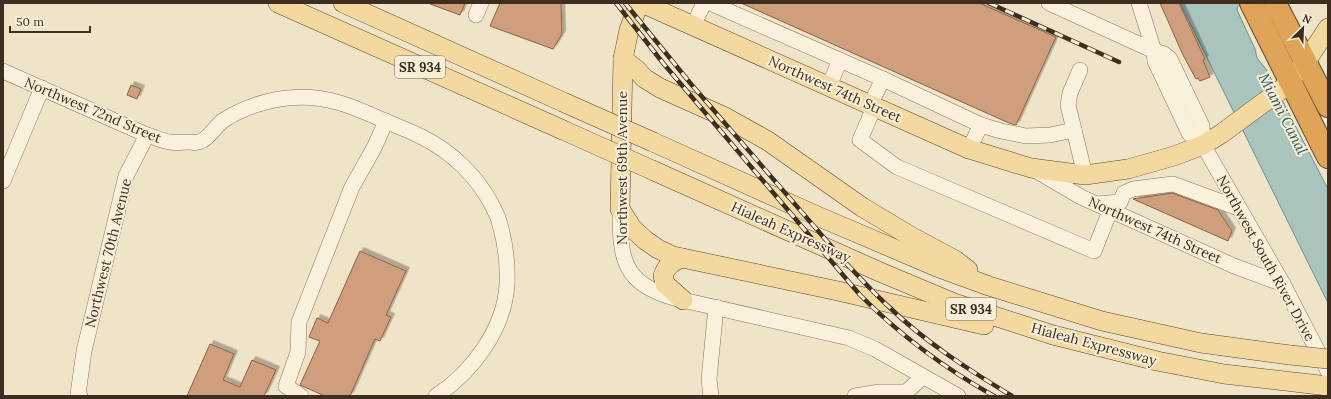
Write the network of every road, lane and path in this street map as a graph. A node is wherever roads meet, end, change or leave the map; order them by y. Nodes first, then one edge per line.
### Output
1 (278, 3) edge
2 (343, 3) edge
3 (639, 3) edge
4 (642, 3) edge
5 (704, 3) edge
6 (710, 3) edge
7 (1049, 3) edge
8 (1139, 3) edge
9 (1251, 3) edge
10 (1275, 3) edge
11 (1145, 20) junction
12 (693, 26) junction
13 (1328, 28) edge
14 (1128, 38) junction
15 (1154, 52) junction
16 (623, 59) junction
17 (840, 60) junction
18 (1305, 63) junction
19 (3, 70) edge
20 (1080, 70) dead end
21 (883, 79) junction
22 (829, 86) junction
23 (1285, 87) junction
24 (42, 88) junction
25 (660, 88) junction
26 (622, 100) junction
27 (872, 106) junction
28 (1328, 106) edge
29 (386, 121) junction
30 (981, 124) junction
31 (1074, 130) junction
32 (147, 135) junction
33 (1203, 145) junction
34 (969, 149) junction
35 (1328, 157) edge
36 (1031, 168) junction
37 (1085, 175) junction
38 (3, 181) edge
39 (1096, 204) junction
40 (1238, 208) junction
41 (620, 209) junction
42 (1110, 211) junction
43 (682, 258) junction
44 (1283, 284) junction
45 (989, 286) junction
46 (683, 300) junction
47 (716, 307) junction
48 (1019, 324) junction
49 (1328, 359) edge
50 (1328, 372) edge
51 (923, 377) junction
52 (1319, 385) edge
53 (909, 394) edge
54 (80, 396) edge
55 (301, 396) edge
56 (436, 396) edge
57 (711, 396) edge
58 (855, 396) edge
59 (958, 396) edge

1 - 48 main road, Hialeah Expressway / SR 934, bridge
2 - 45 main road, Hialeah Expressway / SR 934, bridge
3 - 16 main road, Northwest 69th Avenue
4 - 12 main road, Northwest 74th Street
5 - 12 street
6 - 17 street
7 - 14 street
8 - 11 street, Northwest South River Drive
9 - 23 highway
10 - 18 highway
11 - 14 street
11 - 15 street, Northwest South River Drive
12 - 22 main road, Northwest 74th Street
13 - 18 main road, Northwest 74th Street
14 - 15 street
15 - 33 street, Northwest South River Drive
16 - 25 main road
16 - 26 main road, Northwest 69th Avenue
17 - 21 street
17 - 22 street
18 - 23 main road, Northwest 74th Street
18 - 28 highway
19 - 24 street, Northwest 72nd Street
20 - 31 street
21 - 27 street
21 - 30 street
22 - 27 main road, Northwest 74th Street
23 - 33 main road, Northwest 74th Street
23 - 35 highway
24 - 32 street, Northwest 72nd Street
24 - 38 street
25 - 26 main road
25 - 45 main road
26 - 41 main road, Northwest 69th Avenue
27 - 34 main road, Northwest 74th Street
27 - 42 street
29 - 32 street, Northwest 72nd Street
29 - 55 street
29 - 56 street, Northwest 72nd Street
30 - 31 street
30 - 34 street
31 - 37 street
32 - 54 street, Northwest 70th Avenue
33 - 37 main road, Northwest 74th Street
33 - 40 street, Northwest South River Drive
34 - 36 main road, Northwest 74th Street
36 - 37 main road, Northwest 74th Street
36 - 39 street, Northwest 74th Street
39 - 40 street
39 - 42 street, Northwest 74th Street
40 - 44 street, Northwest South River Drive
41 - 43 main road
41 - 46 street, Northwest 69th Avenue
42 - 44 street, Northwest 74th Street
43 - 46 main road
43 - 48 main road
44 - 50 street, Northwest South River Drive
45 - 49 main road, Hialeah Expressway / SR 934, bridge
46 - 47 street, Northwest 69th Avenue
47 - 51 street, Northwest 69th Avenue
47 - 57 street
48 - 52 main road, Hialeah Expressway / SR 934
51 - 53 street
51 - 59 street, Northwest 69th Avenue
53 - 58 street

